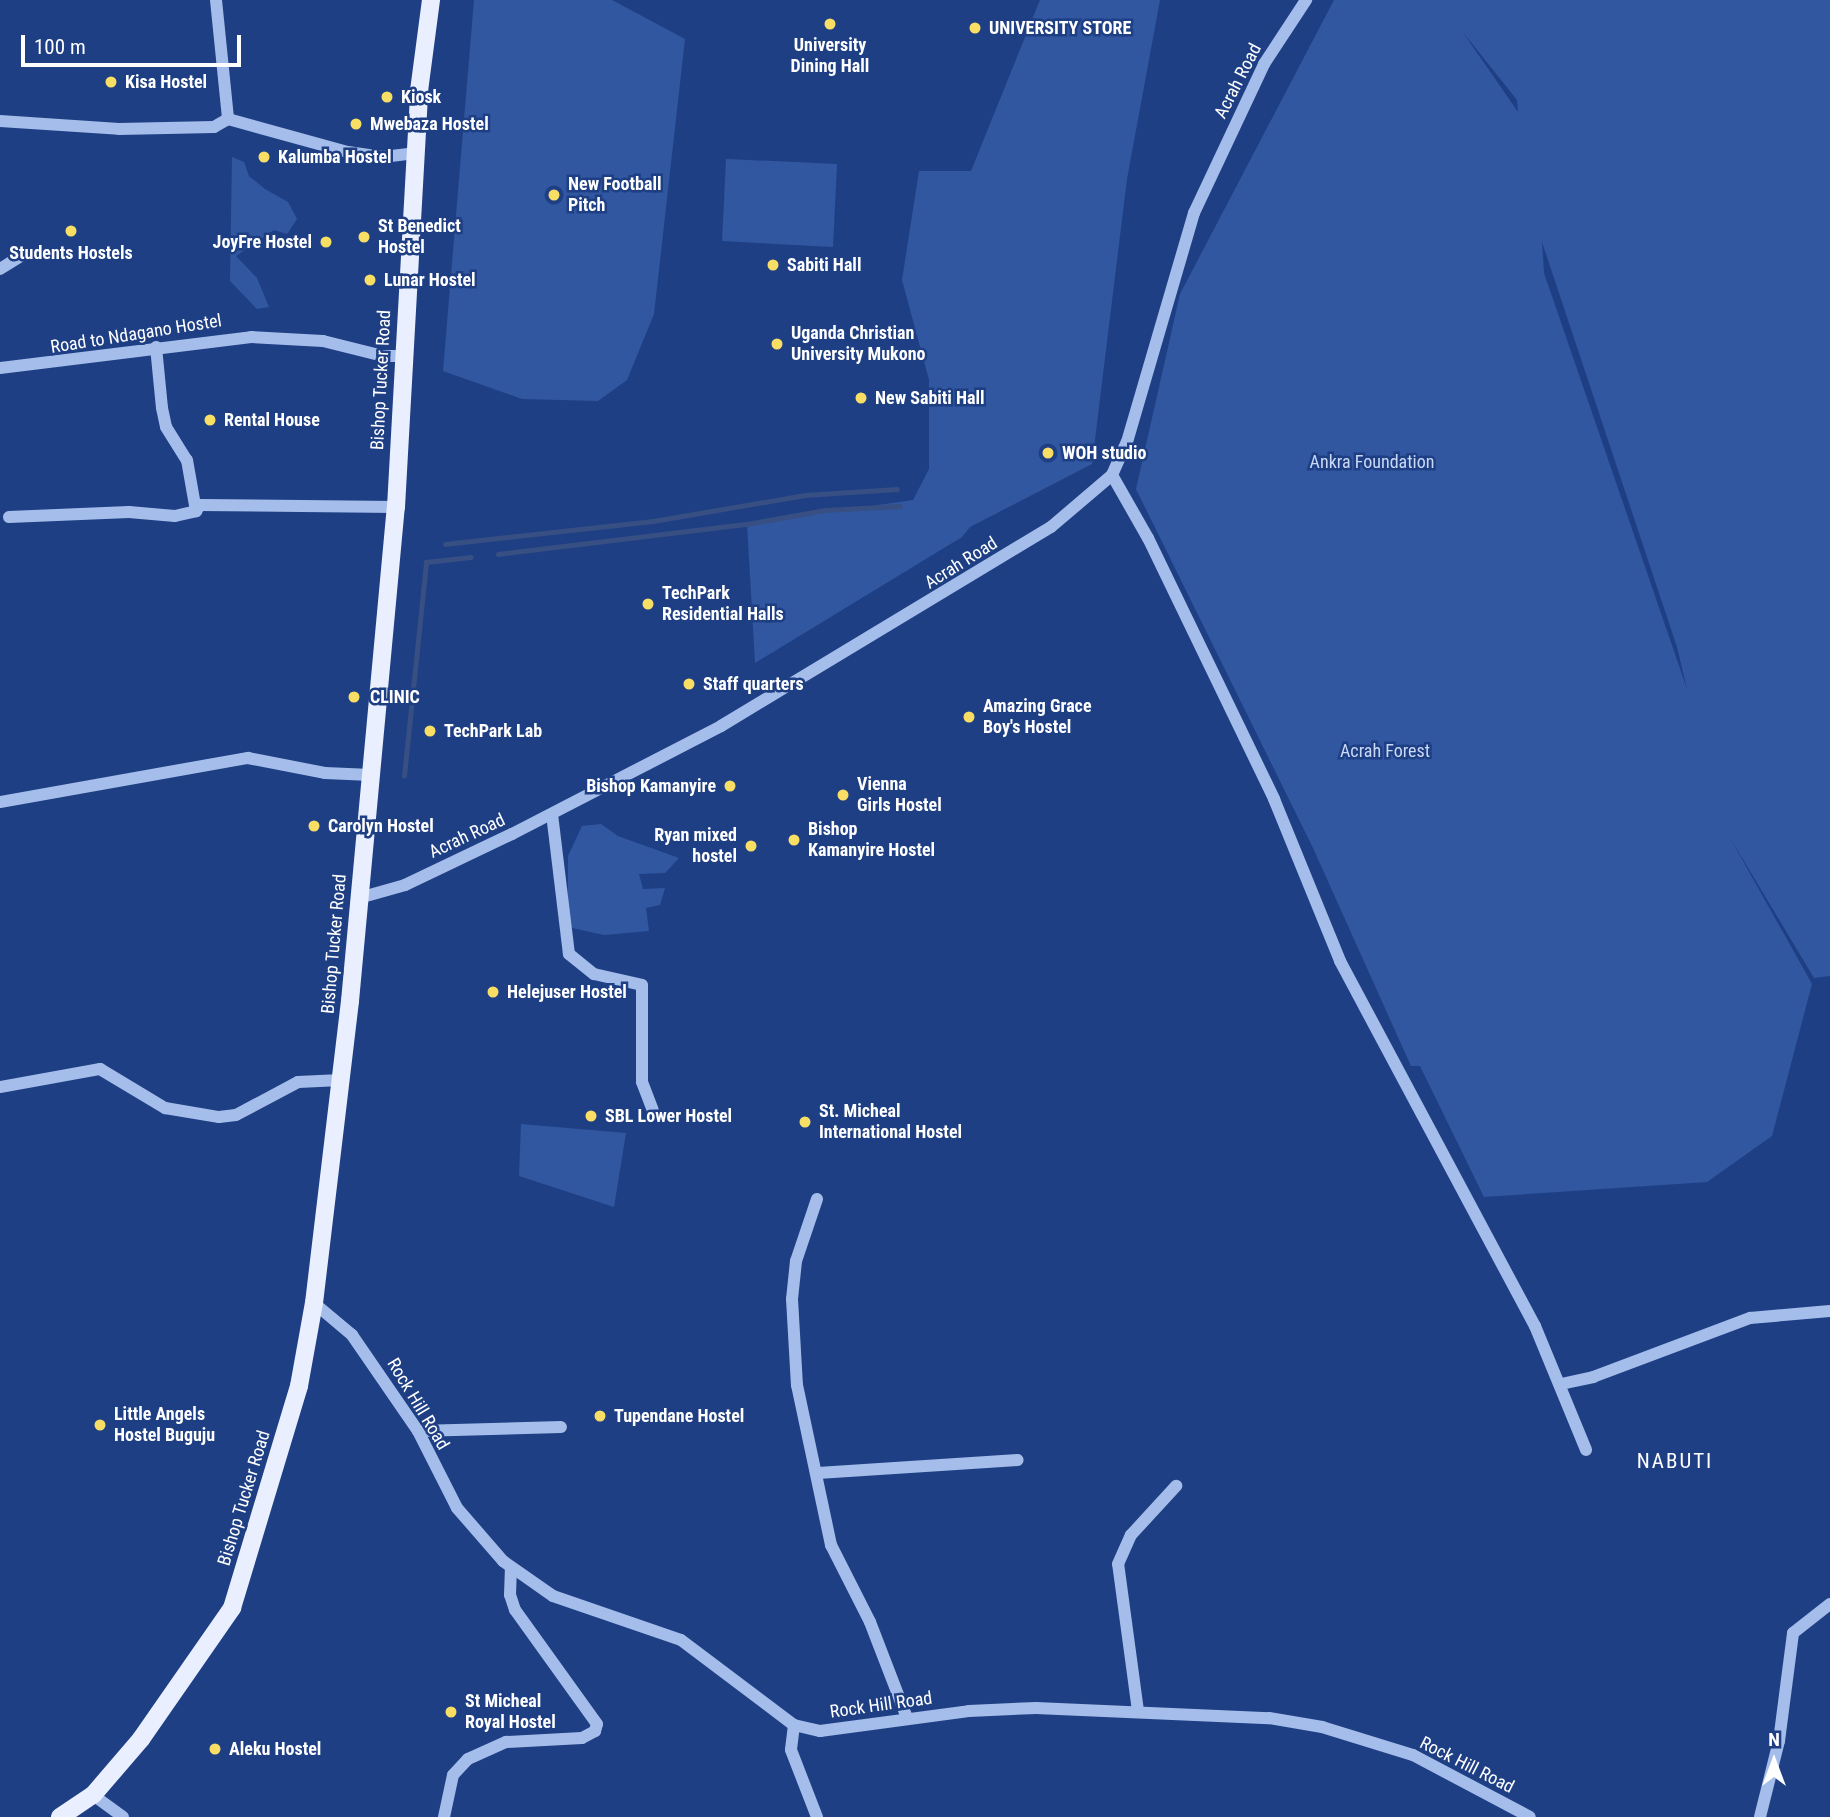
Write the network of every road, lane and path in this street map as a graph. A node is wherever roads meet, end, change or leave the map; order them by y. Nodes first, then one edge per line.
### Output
1 (216, 0) edge
2 (431, 0) edge
3 (1306, 0) edge
4 (228, 119) junction
5 (0, 121) edge
6 (415, 153) junction
7 (19, 257) dead end
8 (0, 270) edge
9 (156, 346) junction
10 (402, 356) junction
11 (0, 358) edge
12 (6, 368) edge
13 (1112, 475) junction
14 (396, 507) junction
15 (196, 510) junction
16 (9, 517) dead end
17 (371, 775) junction
18 (0, 802) edge
19 (551, 814) junction
20 (359, 898) junction
21 (341, 1080) junction
22 (0, 1087) edge
23 (653, 1110) dead end
24 (817, 1199) dead end
25 (314, 1303) junction
26 (1830, 1311) edge
27 (1561, 1384) junction
28 (561, 1427) dead end
29 (418, 1431) junction
30 (1586, 1450) dead end
31 (1018, 1460) dead end
32 (818, 1473) junction
33 (1176, 1486) dead end
34 (511, 1568) junction
35 (1830, 1604) edge
36 (1138, 1711) junction
37 (907, 1718) junction
38 (794, 1726) junction
39 (93, 1796) junction
40 (60, 1817) edge
41 (123, 1817) edge
42 (444, 1817) edge
43 (817, 1817) edge
44 (1530, 1817) edge
45 (1760, 1817) edge

1 - 4 street
2 - 6 main road, Bishop Tucker Road
3 - 13 street, Acrah Road
4 - 5 street
4 - 6 street
6 - 10 main road, Bishop Tucker Road
7 - 8 street
9 - 10 street, Road to Ndagano Hostel
9 - 12 street, Road to Ndagano Hostel
9 - 15 street
10 - 14 main road, Bishop Tucker Road
11 - 12 street
13 - 19 street, Acrah Road
13 - 27 street
14 - 15 street
14 - 17 main road, Bishop Tucker Road
15 - 16 street
17 - 18 street
17 - 20 main road, Bishop Tucker Road
19 - 20 street, Acrah Road
19 - 23 street
20 - 21 main road, Bishop Tucker Road
21 - 22 street
21 - 25 main road, Bishop Tucker Road
24 - 32 street
25 - 29 street, Rock Hill Road
25 - 39 main road, Bishop Tucker Road
26 - 27 street
27 - 30 street
28 - 29 street
29 - 34 street, Rock Hill Road
31 - 32 street
32 - 37 street
33 - 36 street
34 - 38 street, Rock Hill Road
34 - 42 street
35 - 45 street
36 - 37 street, Rock Hill Road
36 - 44 street, Rock Hill Road
37 - 38 street, Rock Hill Road
38 - 43 street
39 - 40 main road, Bishop Tucker Road
39 - 41 street

